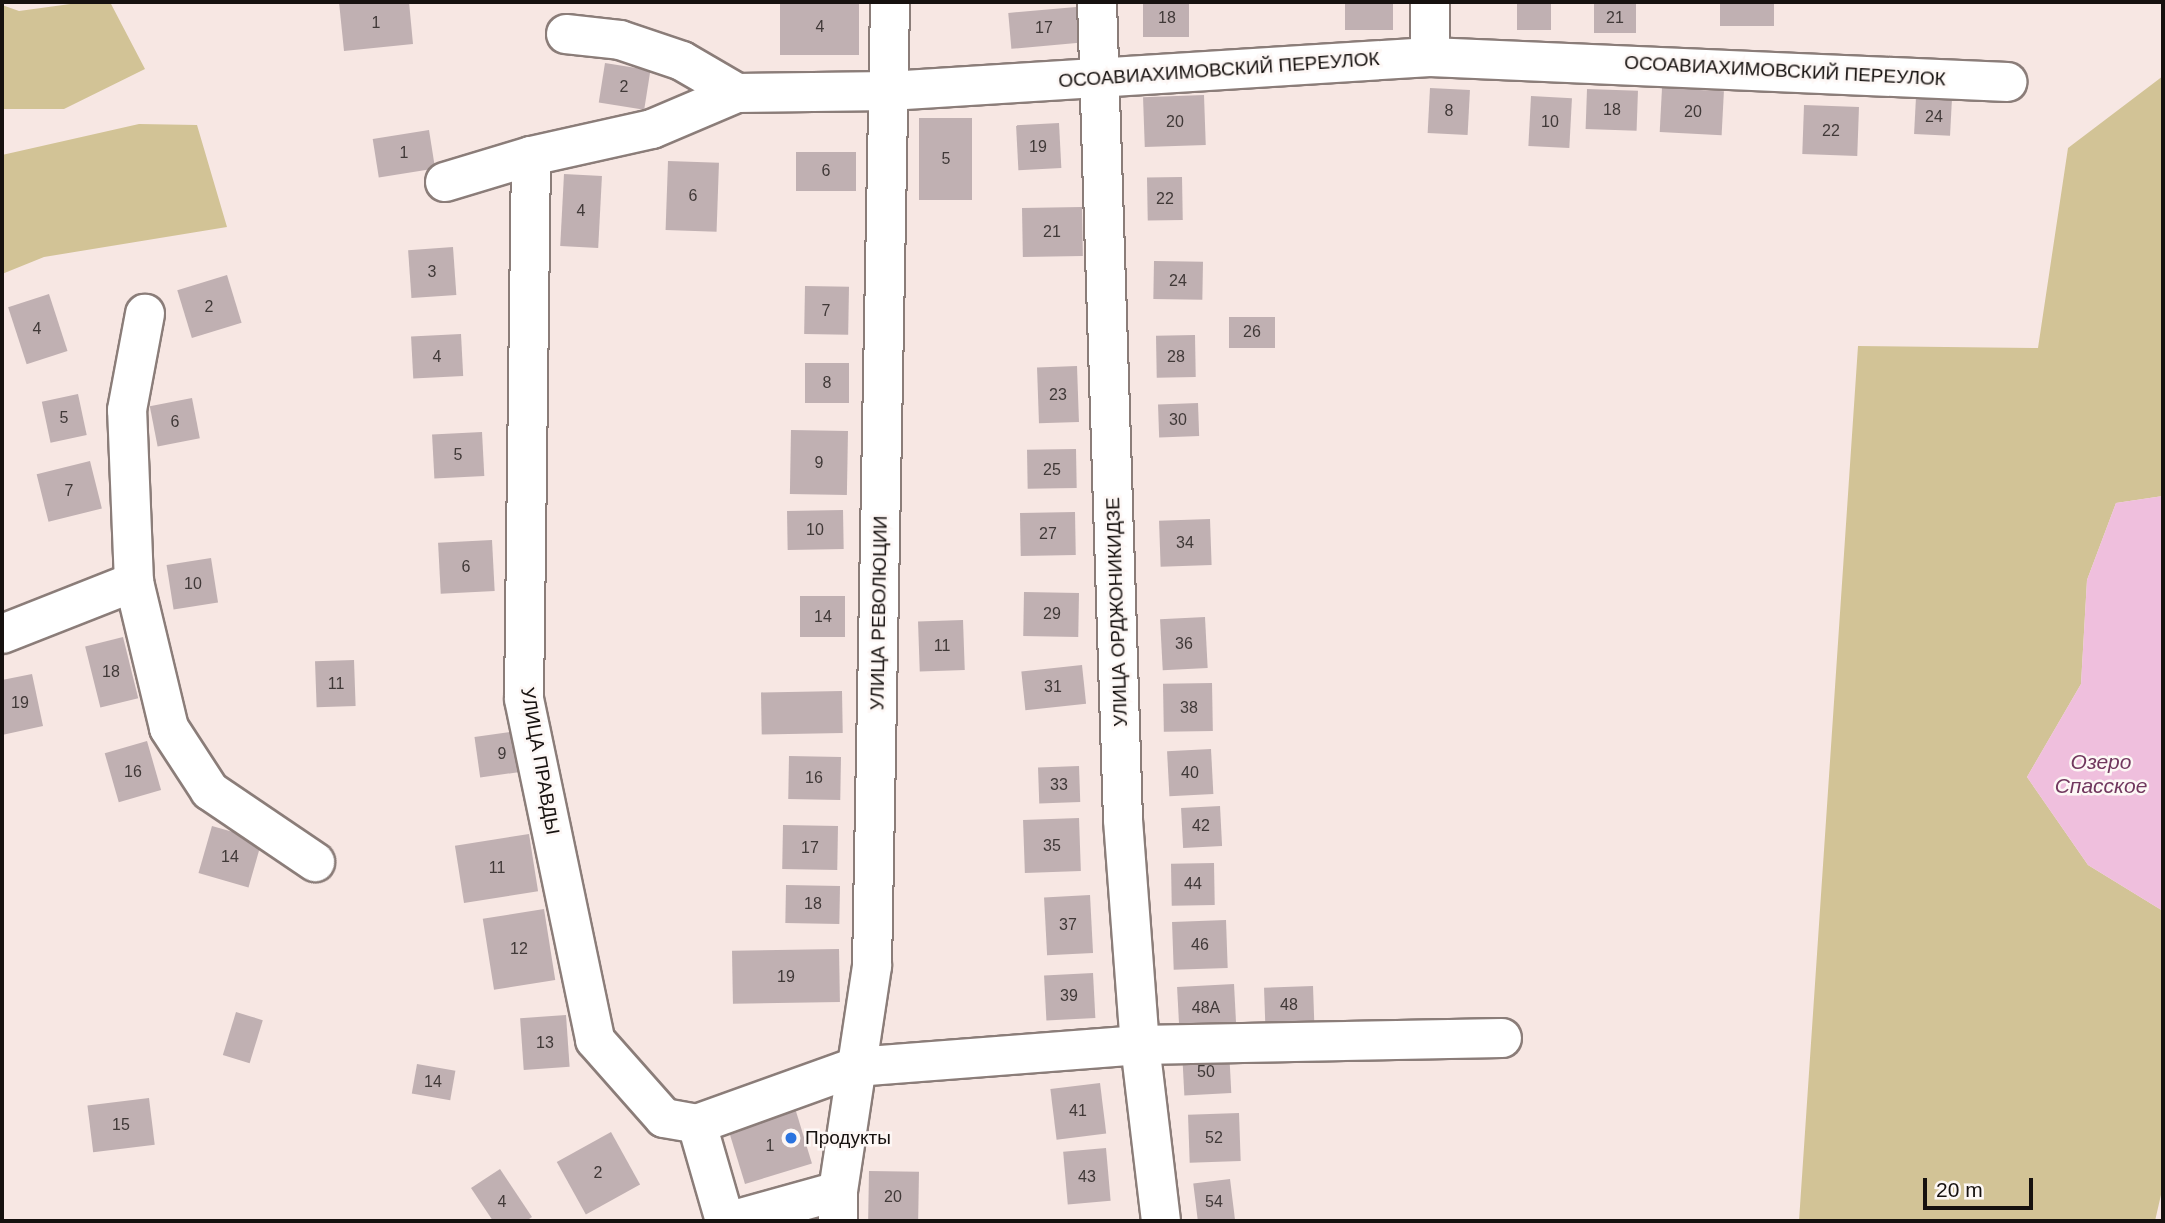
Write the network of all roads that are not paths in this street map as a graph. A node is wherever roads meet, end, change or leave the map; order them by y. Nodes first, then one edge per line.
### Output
1 (890, 2) edge
2 (1097, 2) edge
3 (1430, 2) edge
4 (566, 34) dead end
5 (1430, 57) junction
6 (1101, 79) junction
7 (2007, 82) dead end
8 (889, 90) junction
9 (737, 93) junction
10 (531, 156) junction
11 (445, 182) dead end
12 (145, 314) dead end
13 (134, 582) junction
14 (2, 634) edge
15 (315, 862) dead end
16 (1502, 1038) dead end
17 (1139, 1045) junction
18 (855, 1067) junction
19 (697, 1124) junction
20 (838, 1206) edge
21 (728, 1221) edge
22 (1161, 1221) edge

1 - 8 street, УЛИЦА РЕВОЛЮЦИИ
2 - 6 street, УЛИЦА ОРДЖОНИКИДЗЕ
3 - 5 street
4 - 9 street
5 - 6 street, ОСОАВИАХИМОВСКИЙ ПЕРЕУЛОК
5 - 7 street, ОСОАВИАХИМОВСКИЙ ПЕРЕУЛОК
6 - 8 street, ОСОАВИАХИМОВСКИЙ ПЕРЕУЛОК
6 - 17 street, УЛИЦА ОРДЖОНИКИДЗЕ
8 - 9 street, ОСОАВИАХИМОВСКИЙ ПЕРЕУЛОК
8 - 18 street, УЛИЦА РЕВОЛЮЦИИ
9 - 10 street, ОСОАВИАХИМОВСКИЙ ПЕРЕУЛОК
10 - 11 street, ОСОАВИАХИМОВСКИЙ ПЕРЕУЛОК
10 - 19 street, УЛИЦА ПРАВДЫ
12 - 13 street
13 - 14 street
13 - 15 street
16 - 17 street
17 - 18 street
17 - 22 street, УЛИЦА ОРДЖОНИКИДЗЕ
18 - 19 street
18 - 20 street, УЛИЦА РЕВОЛЮЦИИ
19 - 21 street
20 - 21 street

